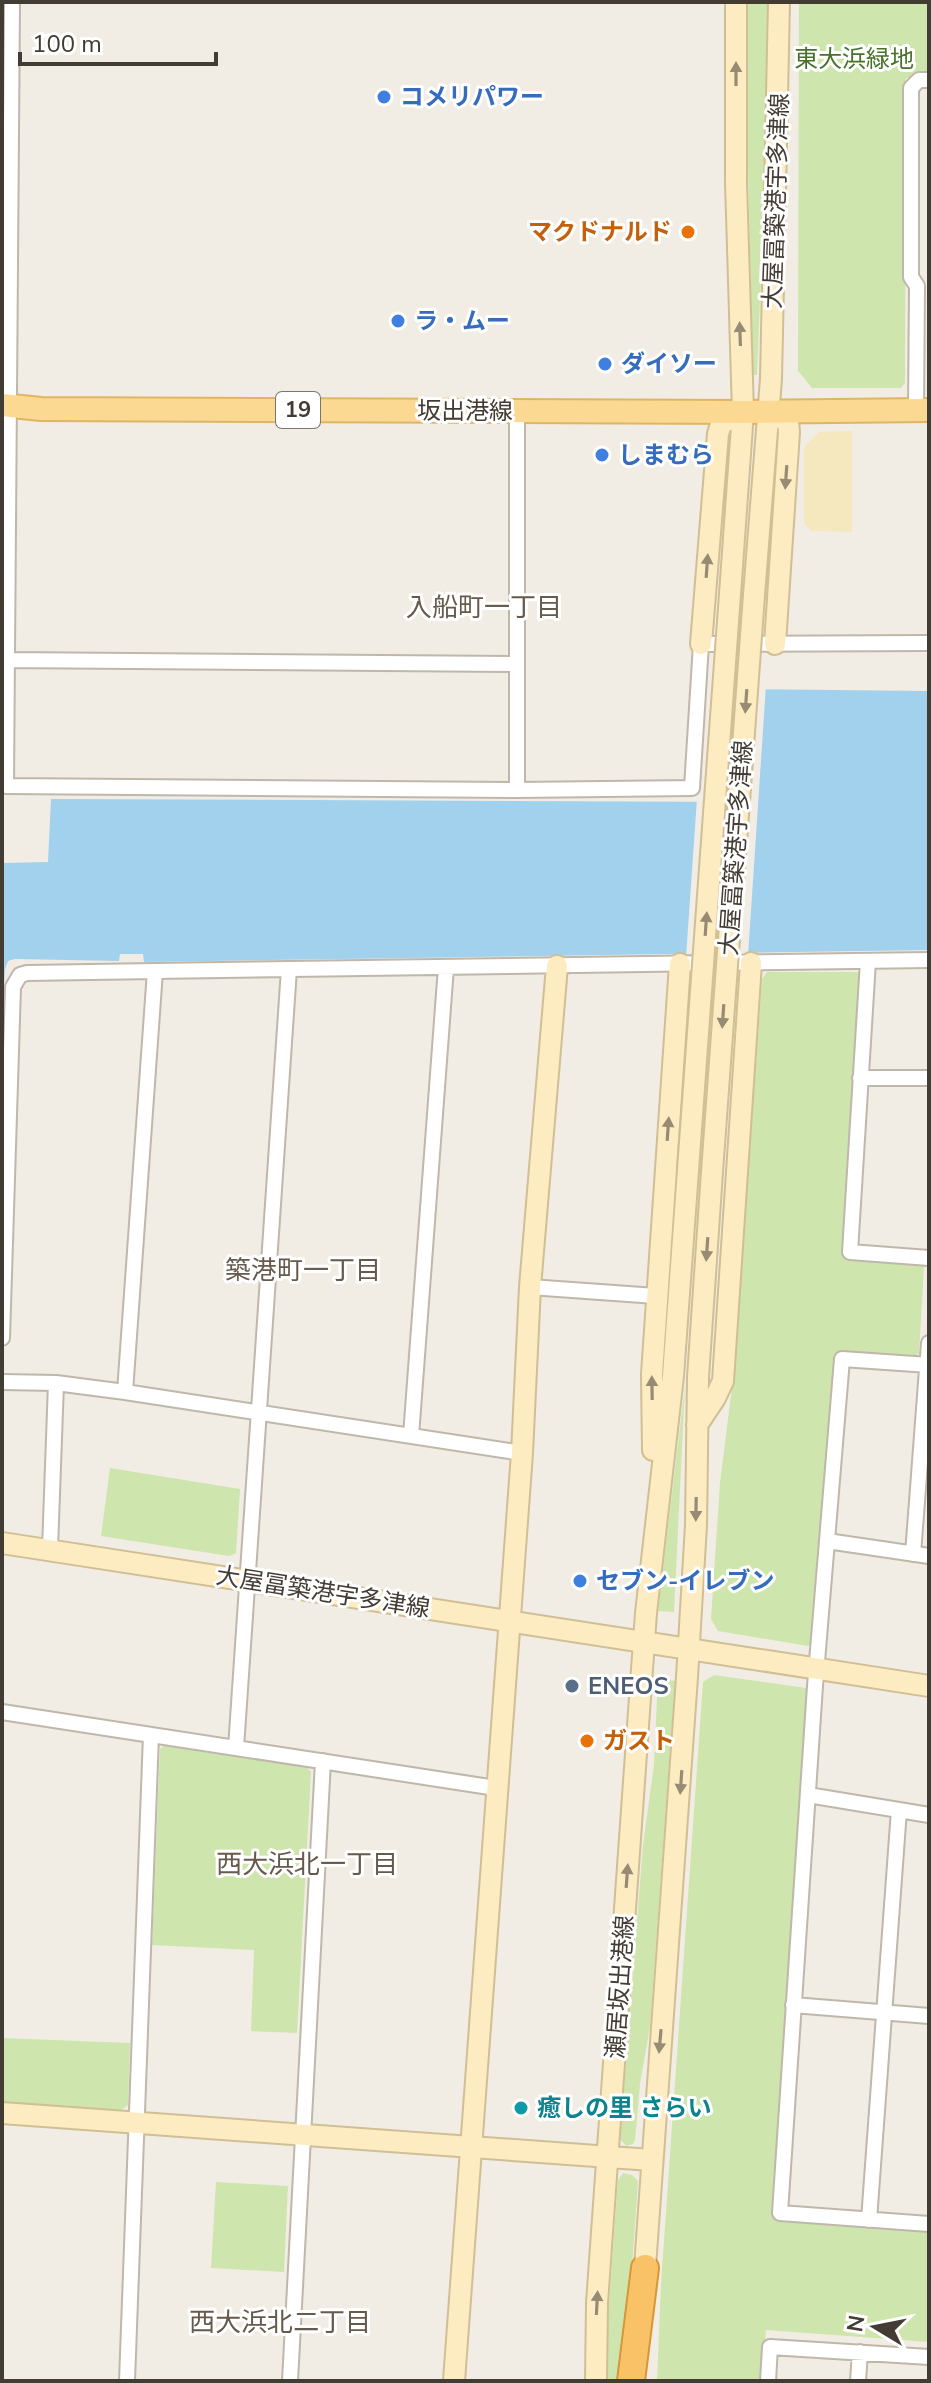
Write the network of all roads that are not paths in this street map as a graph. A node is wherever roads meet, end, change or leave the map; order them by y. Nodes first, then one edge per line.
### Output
1 (12, 2) edge
2 (736, 2) edge
3 (779, 2) edge
4 (929, 80) edge
5 (6, 263) edge
6 (923, 286) edge
7 (6, 406) edge
8 (922, 410) edge
9 (517, 411) junction
10 (768, 411) junction
11 (743, 412) junction
12 (929, 643) edge
13 (701, 644) junction
14 (775, 644) junction
15 (7, 660) junction
16 (517, 664) junction
17 (517, 790) junction
18 (929, 960) edge
19 (868, 961) junction
20 (751, 963) junction
21 (680, 964) junction
22 (557, 966) junction
23 (446, 967) junction
24 (289, 969) junction
25 (155, 971) junction
26 (860, 1078) junction
27 (929, 1078) edge
28 (929, 1258) edge
29 (530, 1287) junction
30 (656, 1296) junction
31 (2, 1338) edge
32 (929, 1343) edge
33 (928, 1365) edge
34 (2, 1382) edge
35 (56, 1383) junction
36 (125, 1392) junction
37 (259, 1413) junction
38 (697, 1425) junction
39 (411, 1436) junction
40 (522, 1453) junction
41 (655, 1522) junction
42 (827, 1541) junction
43 (2, 1543) edge
44 (50, 1549) junction
45 (913, 1554) junction
46 (929, 1556) edge
47 (248, 1580) junction
48 (508, 1621) junction
49 (644, 1642) junction
50 (689, 1648) junction
51 (817, 1669) junction
52 (929, 1686) edge
53 (2, 1712) edge
54 (151, 1735) junction
55 (236, 1748) junction
56 (323, 1761) junction
57 (496, 1788) junction
58 (808, 1795) junction
59 (899, 1810) junction
60 (929, 1815) edge
61 (793, 2005) junction
62 (884, 2013) junction
63 (929, 2016) edge
64 (2, 2113) edge
65 (136, 2123) junction
66 (303, 2135) junction
67 (471, 2147) junction
68 (607, 2157) junction
69 (651, 2160) junction
70 (869, 2220) junction
71 (929, 2224) edge
72 (645, 2268) junction
73 (860, 2352) junction
74 (929, 2357) edge
75 (127, 2381) edge
76 (290, 2381) edge
77 (454, 2381) edge
78 (596, 2381) edge
79 (628, 2381) edge
80 (640, 2381) edge
81 (768, 2381) edge
82 (858, 2381) edge

1 - 5 street
11 -> 2 main road, 大屋冨築港宇多津線
3 - 10 main road, 大屋冨築港宇多津線
4 - 6 street
5 - 7 street
6 - 8 street
7 - 9 main road, 坂出港線 / 19
7 - 15 street
8 - 10 main road, 坂出港線 / 19
9 - 11 main road, 坂出港線 / 19
9 - 16 street
10 - 11 main road, 坂出港線 / 19
10 -> 14 main road
10 -> 38 main road, 大屋冨築港宇多津線, bridge
13 -> 11 main road
41 -> 11 main road, 大屋冨築港宇多津線, bridge
12 - 14 street
13 - 14 street
13 - 17 street
15 - 16 street
15 - 17 street
16 - 17 street
18 - 19 street
19 - 20 street
19 - 26 street
20 - 21 street
20 - 38 main road
21 - 22 street
30 -> 21 main road
22 - 23 street
22 - 29 main road
23 - 24 street
23 - 39 street
24 - 25 street
24 - 37 street
25 - 31 street
25 - 36 street
26 - 27 street
26 - 28 street
29 - 30 street
29 - 40 main road
41 -> 30 main road
32 - 33 street
33 - 42 street
33 - 45 street
34 - 35 street
35 - 36 street
35 - 44 street
36 - 37 street
37 - 39 street
37 - 47 street
38 -> 50 main road, 大屋冨築港宇多津線
39 - 40 street
40 - 48 main road
41 - 49 main road, 大屋冨築港宇多津線
42 - 45 street
42 - 51 street
43 - 44 main road, 大屋冨築港宇多津線
44 - 47 main road, 大屋冨築港宇多津線
45 - 46 street
47 - 48 main road, 大屋冨築港宇多津線
47 - 55 street
48 - 49 main road, 大屋冨築港宇多津線
48 - 57 main road
49 - 50 main road, 大屋冨築港宇多津線
68 -> 49 main road, 瀬居坂出港線
50 - 51 main road
50 -> 69 main road, 瀬居坂出港線
51 - 52 main road
51 - 58 street
53 - 54 street
54 - 55 street
54 - 65 street
55 - 56 street
56 - 57 street
56 - 66 street
57 - 67 main road
58 - 59 street
58 - 61 street
59 - 60 street
59 - 62 street
61 - 62 street
61 - 70 street
62 - 63 street
62 - 70 street
64 - 65 main road
65 - 66 main road
65 - 75 street
66 - 67 main road
66 - 76 street
67 - 68 main road
67 - 77 main road
68 - 69 main road
78 -> 68 main road, 瀬居坂出港線
69 - 72 main road, 瀬居坂出港線
70 - 71 street
72 - 79 highway
72 - 80 main road, 瀬居坂出港線
73 - 74 street
73 - 81 street
73 - 82 street

